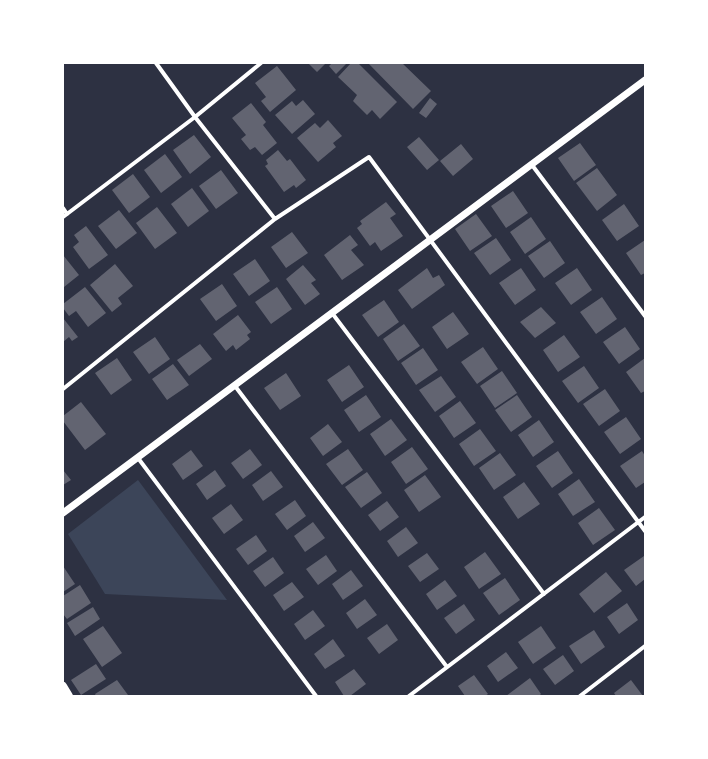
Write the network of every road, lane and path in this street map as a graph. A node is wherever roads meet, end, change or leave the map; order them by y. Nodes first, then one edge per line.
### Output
1 (156, 63) edge
2 (261, 63) edge
3 (645, 80) edge
4 (195, 117) junction
5 (532, 164) junction
6 (63, 208) edge
7 (67, 214) junction
8 (63, 217) edge
9 (274, 219) junction
10 (430, 240) junction
11 (332, 314) junction
12 (645, 316) edge
13 (235, 386) junction
14 (63, 389) edge
15 (138, 458) junction
16 (63, 513) edge
17 (645, 517) edge
18 (639, 522) junction
19 (645, 531) edge
20 (544, 594) junction
21 (645, 646) edge
22 (447, 667) junction
23 (316, 696) edge
24 (409, 696) edge
25 (580, 696) edge

1 - 4 street
2 - 4 street
3 - 5 street
4 - 7 street
4 - 9 street
5 - 10 street
5 - 12 street
6 - 7 street
7 - 8 street
9 - 10 street
9 - 14 street
10 - 11 street
10 - 18 street
11 - 13 street
11 - 20 street
13 - 15 street
13 - 22 street
15 - 16 street
15 - 23 street
17 - 18 street
18 - 19 street
18 - 20 street
20 - 22 street
21 - 25 street
22 - 24 street

